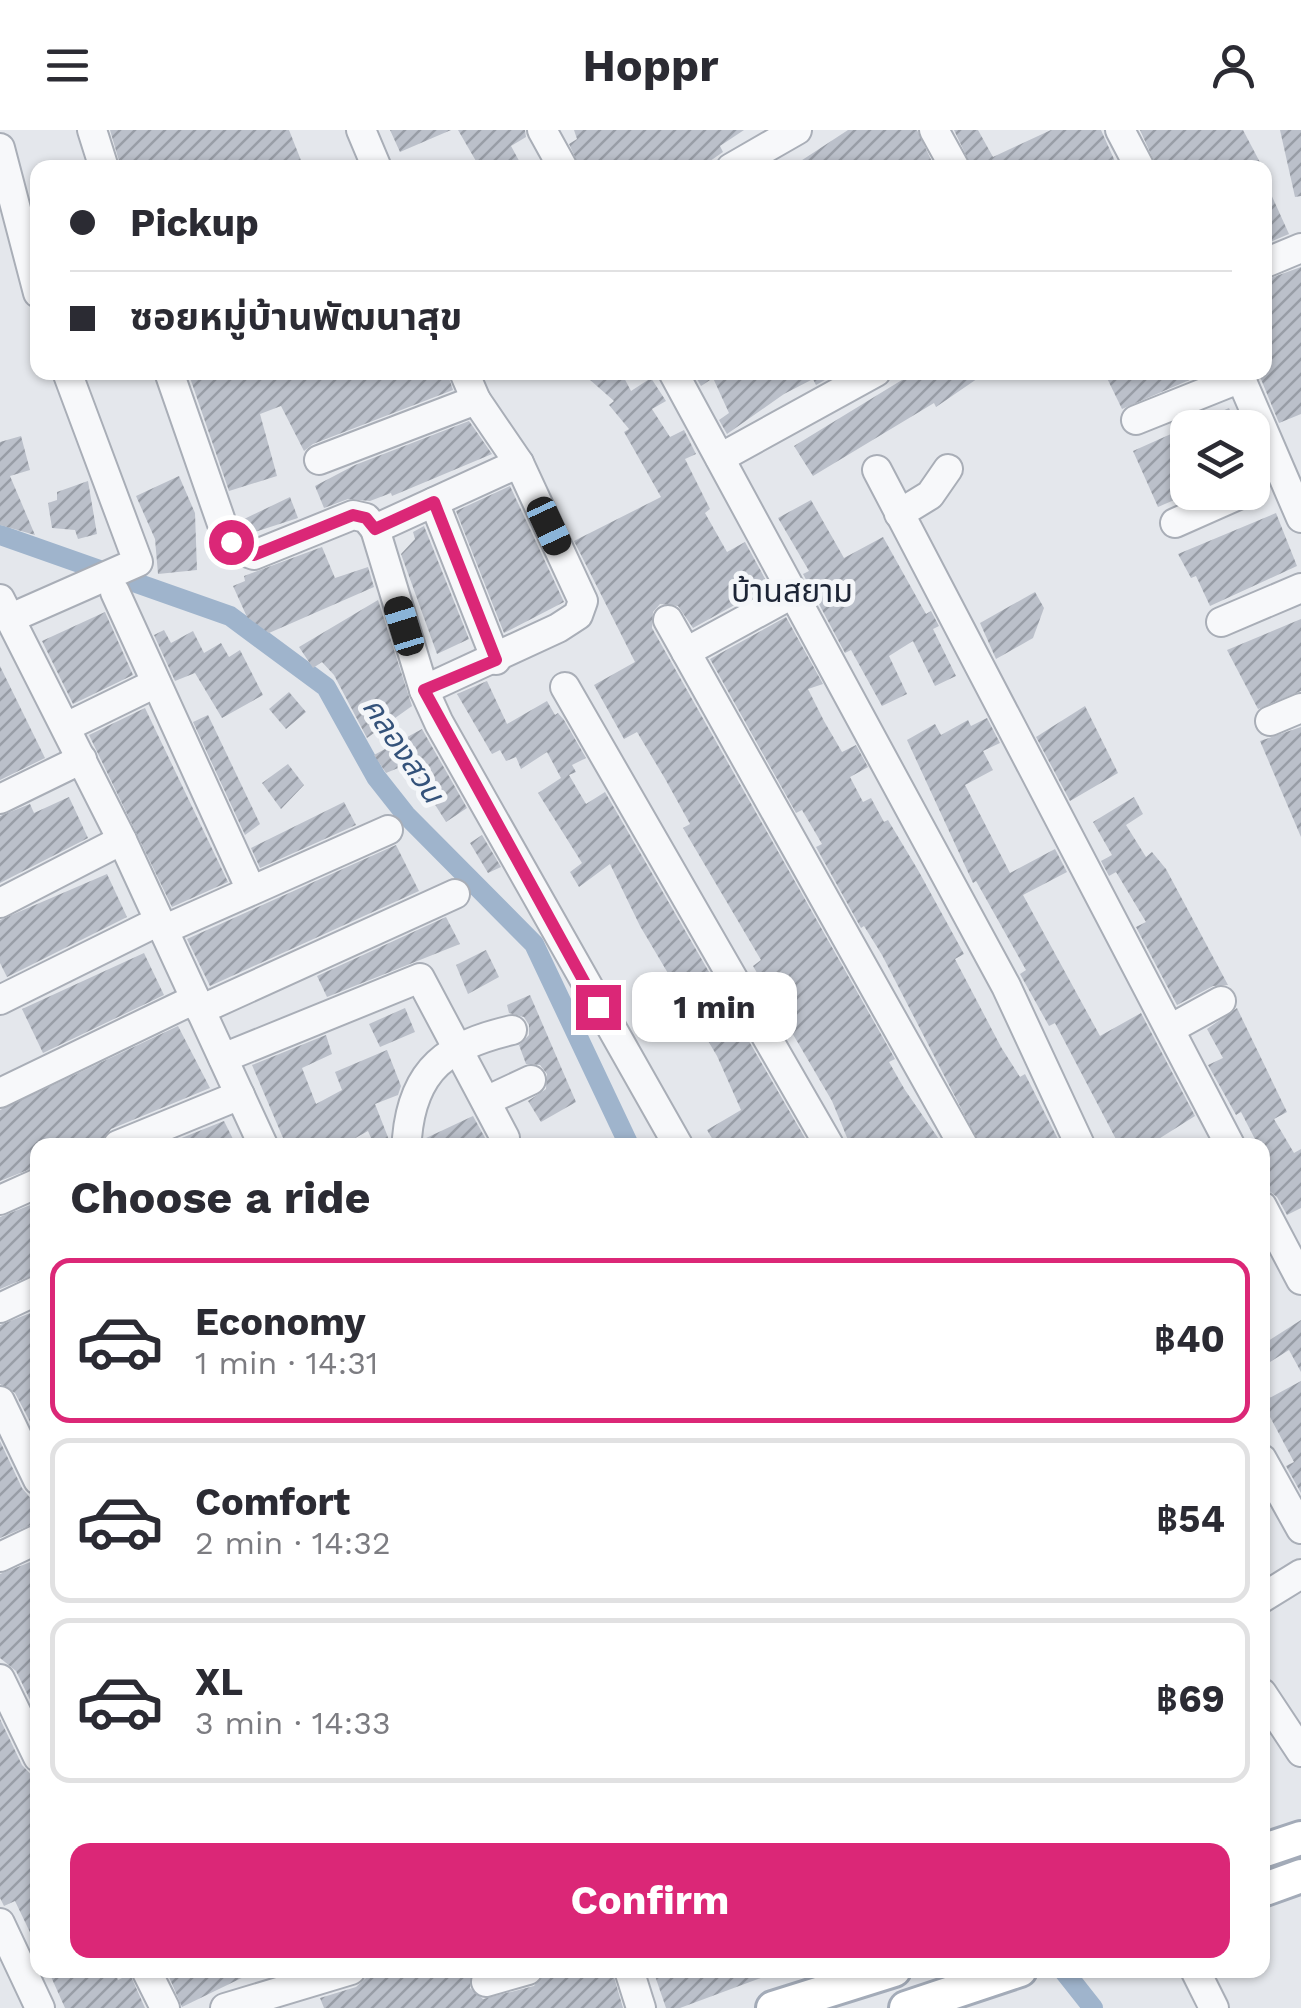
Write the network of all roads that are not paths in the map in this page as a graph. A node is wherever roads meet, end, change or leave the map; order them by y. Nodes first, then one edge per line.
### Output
1 (92, 130) edge
2 (358, 130) edge
3 (797, 130) edge
4 (934, 130) edge
5 (1120, 130) edge
6 (544, 131) edge
7 (0, 148) edge
8 (101, 160) edge
9 (371, 160) edge
10 (559, 160) edge
11 (745, 160) edge
12 (951, 160) edge
13 (1136, 160) edge
14 (1301, 248) edge
15 (1272, 260) edge
16 (30, 262) edge
17 (69, 380) edge
18 (172, 380) edge
19 (467, 380) edge
20 (677, 380) edge
21 (861, 380) edge
22 (1228, 380) edge
23 (1241, 380) edge
24 (476, 400) junction
25 (1136, 420) dead end
26 (720, 458) junction
27 (319, 460) dead end
28 (519, 463) junction
29 (876, 470) dead end
30 (948, 470) dead end
31 (1284, 476) junction
32 (1270, 482) edge
33 (434, 502) junction
34 (1204, 510) edge
35 (899, 514) junction
36 (1301, 518) edge
37 (1175, 523) dead end
38 (375, 529) junction
39 (1301, 588) edge
40 (116, 592) dead end
41 (794, 593) junction
42 (668, 620) dead end
43 (7, 621) edge
44 (1220, 622) dead end
45 (686, 652) junction
46 (496, 660) junction
47 (156, 683) junction
48 (565, 687) dead end
49 (424, 690) junction
50 (1301, 708) edge
51 (1270, 721) dead end
52 (66, 726) junction
53 (82, 759) junction
54 (0, 799) edge
55 (388, 830) dead end
56 (122, 840) junction
57 (251, 890) junction
58 (454, 894) dead end
59 (0, 903) edge
60 (161, 926) junction
61 (0, 1000) edge
62 (1221, 1001) dead end
63 (198, 1004) junction
64 (512, 1030) dead end
65 (1170, 1030) junction
66 (457, 1046) junction
67 (223, 1058) junction
68 (531, 1080) dead end
69 (0, 1093) edge
70 (240, 1095) junction
71 (486, 1102) junction
72 (135, 1138) edge
73 (260, 1138) edge
74 (407, 1138) dead end
75 (505, 1138) dead end
76 (674, 1138) edge
77 (824, 1138) edge
78 (959, 1138) edge
79 (1077, 1138) edge
80 (1226, 1138) edge
81 (30, 1187) edge
82 (0, 1200) edge
83 (1270, 1221) edge
84 (1301, 1280) edge
85 (30, 1294) edge
86 (0, 1308) edge
87 (0, 1402) edge
88 (30, 1464) edge
89 (1270, 1473) edge
90 (1301, 1529) edge
91 (30, 1543) edge
92 (0, 1557) edge
93 (1301, 1574) edge
94 (1270, 1593) edge
95 (0, 1680) edge
96 (1290, 1713) edge
97 (30, 1734) edge
98 (1301, 1752) edge
99 (1301, 1838) edge
100 (1270, 1848) edge
101 (1301, 1876) edge
102 (1270, 1887) edge
103 (0, 1922) edge
104 (150, 1978) edge
105 (325, 1978) edge
106 (500, 1978) edge
107 (631, 1978) edge
108 (869, 1978) edge
109 (996, 1978) edge
110 (1199, 1978) edge
111 (486, 1982) dead end
112 (290, 1989) edge
113 (40, 2008) edge
114 (165, 2008) edge
115 (224, 2008) edge
116 (640, 2008) edge
117 (773, 2008) edge
118 (906, 2008) edge
119 (1214, 2008) edge

1 - 8 street
2 - 9 street
3 - 11 street
4 - 12 street
5 - 13 street
6 - 10 street
7 - 16 street
14 - 15 street
17 - 43 street
18 - 38 street
19 - 24 street
20 - 26 street
21 - 26 street
22 - 25 street
23 - 31 street
24 - 27 street
24 - 28 street
26 - 41 street
28 - 33 street
28 - 46 street
29 - 35 street
30 - 35 street
31 - 32 street
31 - 36 street
33 - 38 street
33 - 46 street
34 - 37 street
35 - 65 street
38 - 49 street
39 - 44 street
40 - 47 street
41 - 45 street
41 - 79 street
42 - 45 street
43 - 52 street
45 - 78 street
46 - 49 street
47 - 52 street
47 - 57 street
48 - 77 street
49 - 76 street
50 - 51 street
52 - 53 street
53 - 54 street
53 - 56 street
55 - 57 street
56 - 59 street
56 - 60 street
57 - 60 street
58 - 63 street
60 - 61 street
60 - 63 street
62 - 65 street
63 - 67 street
63 - 69 street
64 - 66 street
65 - 80 street
66 - 67 street
66 - 71 street
66 - 74 street
67 - 70 street
68 - 71 street
70 - 72 street
70 - 73 street
71 - 75 street
81 - 82 street
83 - 84 street
85 - 86 street
87 - 88 street
89 - 90 street
91 - 92 street
93 - 94 street
95 - 97 street
96 - 98 street
99 - 100 main road
101 - 102 main road
103 - 113 street
104 - 114 street
105 - 112 street
106 - 111 street
107 - 116 street
108 - 117 main road
109 - 118 main road
110 - 119 street
112 - 115 street

